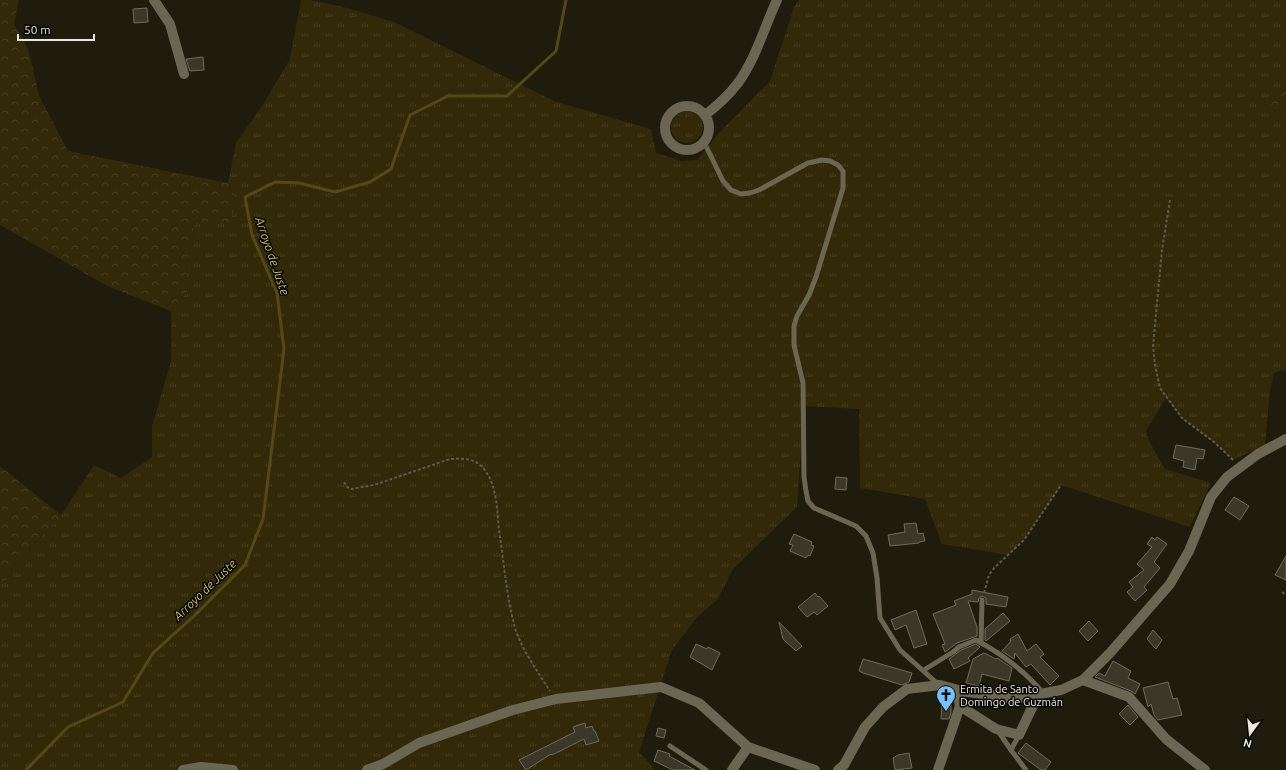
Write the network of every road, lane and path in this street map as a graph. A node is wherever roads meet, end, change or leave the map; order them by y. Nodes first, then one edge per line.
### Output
1 (154, 0) edge
2 (777, 0) edge
3 (184, 74) dead end
4 (705, 115) junction
5 (704, 142) junction
6 (1170, 200) dead end
7 (1286, 439) edge
8 (1240, 467) junction
9 (344, 482) dead end
10 (1061, 485) dead end
11 (1282, 592) dead end
12 (1286, 595) edge
13 (982, 600) joint
14 (981, 643) junction
15 (924, 670) junction
16 (1083, 680) junction
17 (940, 685) junction
18 (962, 691) junction
19 (1041, 694) junction
20 (556, 699) junction
21 (960, 706) junction
22 (996, 729) junction
23 (1019, 735) junction
24 (670, 746) dead end
25 (748, 747) junction
26 (1011, 750) junction
27 (183, 770) edge
28 (233, 770) edge
29 (367, 770) edge
30 (706, 770) edge
31 (732, 770) edge
32 (814, 770) edge
33 (838, 770) edge
34 (938, 770) edge
35 (1026, 770) edge
36 (1205, 770) edge

1 - 3 street
2 - 4 street
4 - 5 street
4 - 5 street
5 - 15 lane
6 - 8 path
7 - 8 street
8 - 16 street
9 - 20 path
10 - 13 path
11 - 12 path
13 - 14 lane
14 - 15 lane
14 - 19 lane
15 - 17 lane
16 - 19 street
16 - 36 street
17 - 18 street
17 - 33 street
18 - 19 street
18 - 21 street
19 - 23 street
20 - 25 street
20 - 29 street
21 - 22 street
21 - 34 street
22 - 23 street
22 - 26 lane
23 - 26 lane
24 - 30 lane
25 - 31 street
25 - 32 street
26 - 35 lane
27 - 28 street

